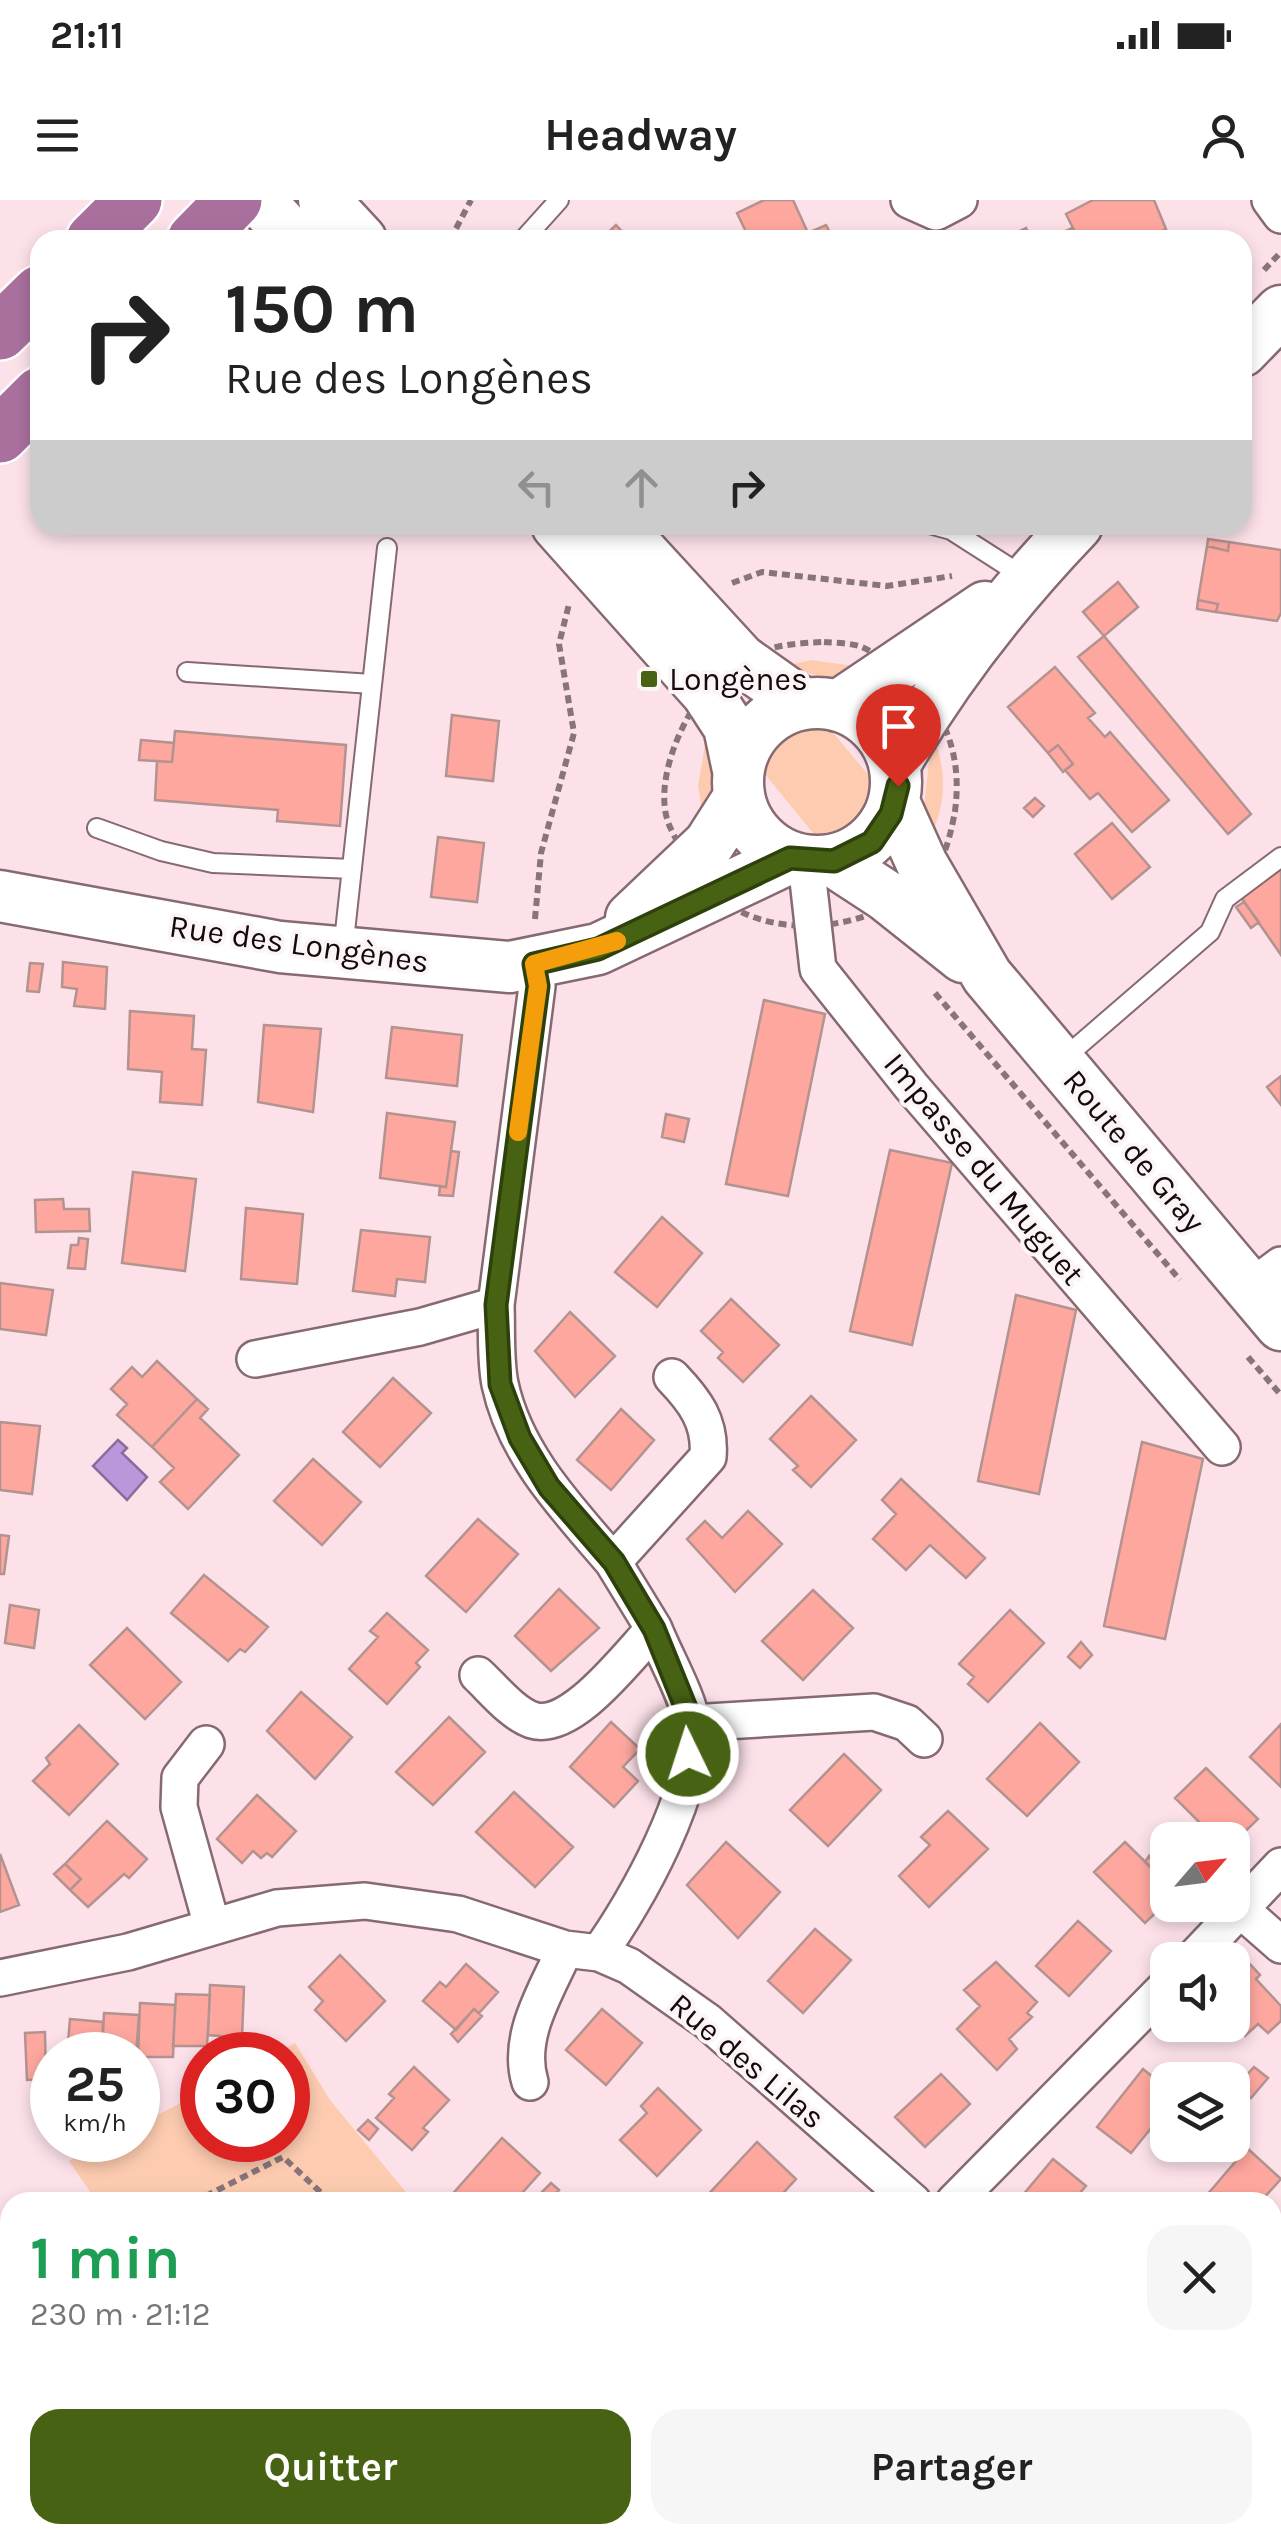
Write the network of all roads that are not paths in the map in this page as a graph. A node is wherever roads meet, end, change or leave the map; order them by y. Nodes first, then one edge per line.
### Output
1 (134, 200) edge
2 (234, 200) edge
3 (259, 200) edge
4 (324, 200) edge
5 (560, 200) edge
6 (909, 200) edge
7 (959, 200) edge
8 (1270, 200) edge
9 (1281, 215) edge
10 (104, 230) edge
11 (204, 230) edge
12 (287, 230) edge
13 (352, 230) edge
14 (532, 230) edge
15 (30, 303) edge
16 (1281, 311) edge
17 (0, 332) edge
18 (1252, 341) edge
19 (30, 405) edge
20 (0, 435) edge
21 (959, 535) edge
22 (1060, 535) edge
23 (605, 544) edge
24 (386, 548) dead end
25 (1009, 566) junction
26 (186, 672) dead end
27 (724, 676) junction
28 (372, 684) junction
29 (913, 687) junction
30 (820, 705) junction
31 (895, 783) junction
32 (738, 784) junction
33 (97, 828) dead end
34 (1281, 857) edge
35 (810, 860) junction
36 (352, 869) junction
37 (704, 876) junction
38 (0, 900) edge
39 (889, 906) junction
40 (342, 954) junction
41 (534, 964) junction
42 (1058, 1062) junction
43 (496, 1305) junction
44 (1264, 1307) edge
45 (255, 1359) dead end
46 (672, 1377) dead end
47 (1222, 1447) dead end
48 (614, 1562) junction
49 (654, 1629) junction
50 (478, 1675) dead end
51 (692, 1723) junction
52 (924, 1738) dead end
53 (206, 1744) dead end
54 (1281, 1866) edge
55 (1250, 1900) edge
56 (1250, 1918) edge
57 (1229, 1922) edge
58 (212, 1926) junction
59 (1210, 1942) edge
60 (1281, 1945) edge
61 (582, 1951) junction
62 (0, 1978) edge
63 (1150, 2003) edge
64 (530, 2082) dead end
65 (902, 2192) edge
66 (964, 2192) edge

1 - 10 highway
2 - 11 highway
3 - 12 main road
4 - 13 main road
5 - 14 lane
6 - 7 street
8 - 9 street
15 - 17 highway
16 - 18 main road
19 - 20 highway
21 - 25 lane
22 - 25 main road
23 - 27 main road
24 - 28 lane
25 - 29 main road
26 - 28 lane
27 - 30 main road
27 - 32 main road
28 - 36 lane
29 - 30 main road
29 - 31 main road
30 - 31 main road
30 - 32 main road
31 - 35 main road
31 - 39 main road, Route de Gray
32 - 35 main road
32 - 37 main road, Rue des Longènes
33 - 36 lane
34 - 42 lane
35 - 37 main road, Rue des Longènes
35 - 39 main road, Route de Gray
35 - 47 street, Impasse du Muguet
36 - 40 lane
37 - 41 main road, Rue des Longènes
38 - 40 main road, Rue des Longènes
39 - 42 main road, Route de Gray
40 - 41 main road, Rue des Longènes
41 - 43 street
42 - 44 main road, Route de Gray
43 - 45 street
43 - 48 street
46 - 48 street
48 - 49 street
49 - 50 street
49 - 51 street
51 - 52 street
51 - 61 street
53 - 58 street
54 - 55 street
56 - 60 street
57 - 59 street
58 - 61 street, Rue des Lilas
58 - 62 street, Rue des Lilas
61 - 64 street
61 - 65 street, Rue des Lilas
63 - 66 street

